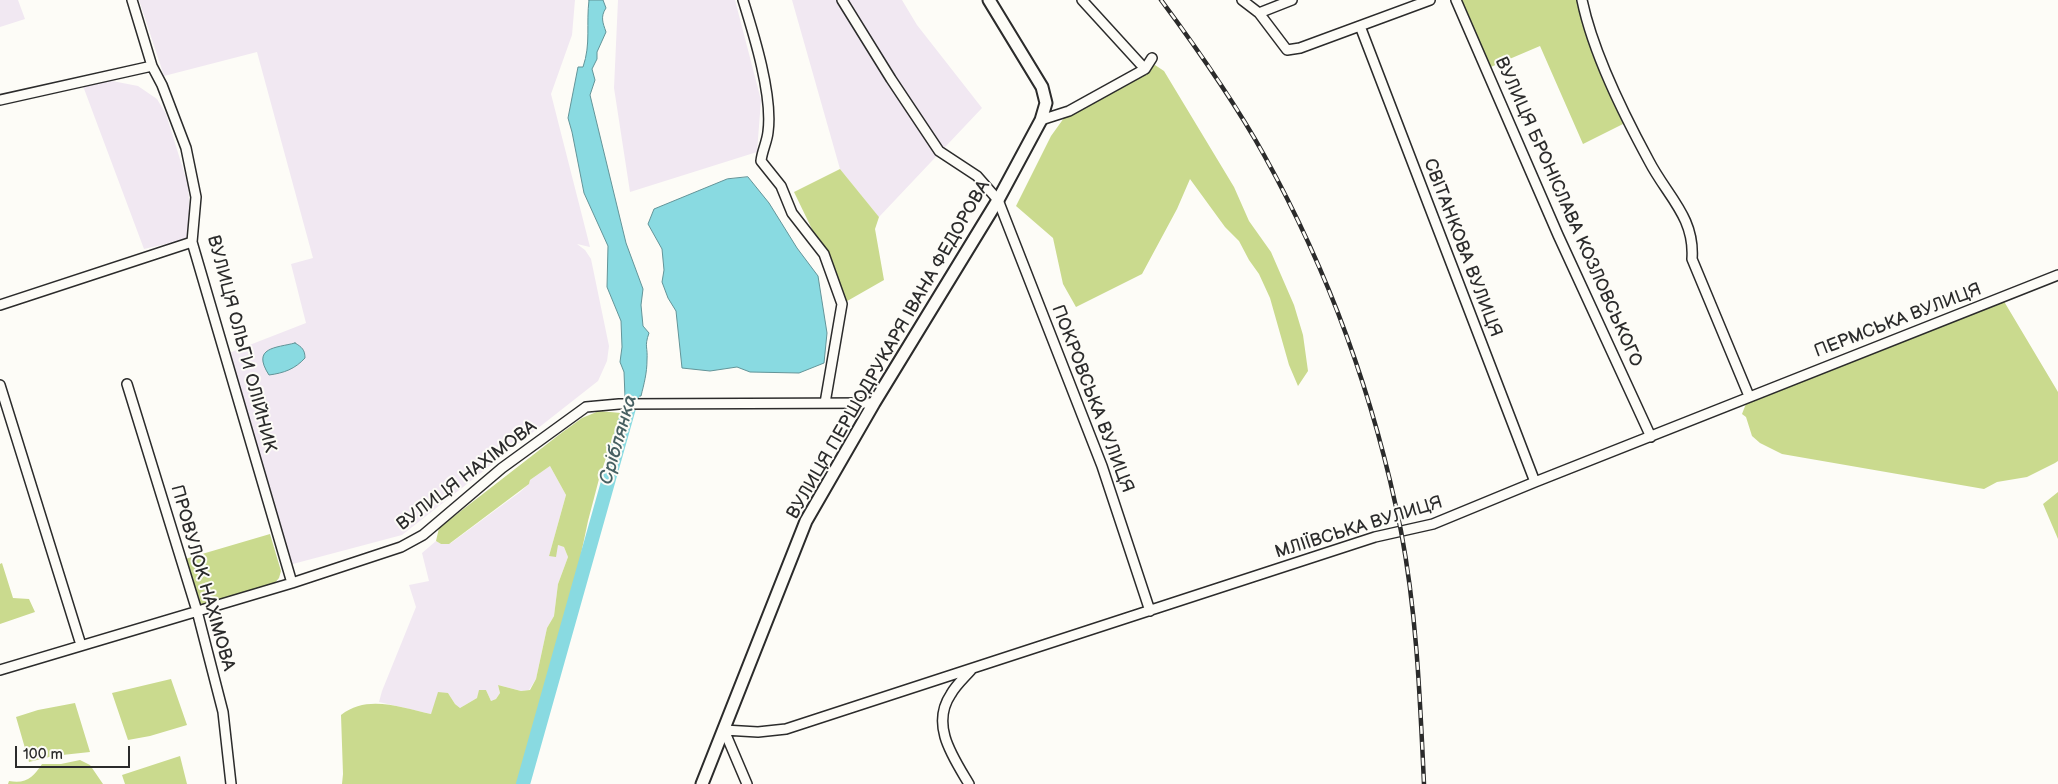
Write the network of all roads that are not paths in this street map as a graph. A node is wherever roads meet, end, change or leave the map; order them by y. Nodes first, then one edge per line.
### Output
1 (132, 0) edge
2 (743, 0) edge
3 (842, 0) edge
4 (990, 0) edge
5 (1082, 0) edge
6 (1242, 0) edge
7 (1292, 0) edge
8 (1430, 0) edge
9 (1456, 0) edge
10 (1582, 0) edge
11 (1259, 13) junction
12 (1360, 26) junction
13 (1152, 58) dead end
14 (152, 66) junction
15 (1145, 69) junction
16 (0, 100) edge
17 (1040, 120) junction
18 (998, 200) junction
19 (192, 242) junction
20 (2058, 275) edge
21 (0, 305) edge
22 (127, 384) dead end
23 (0, 385) edge
24 (1749, 396) junction
25 (825, 403) junction
26 (874, 403) junction
27 (1650, 437) junction
28 (1534, 482) junction
29 (292, 583) junction
30 (197, 611) junction
31 (1150, 611) junction
32 (82, 645) junction
33 (971, 669) junction
34 (0, 670) edge
35 (724, 730) junction
36 (231, 784) edge
37 (702, 784) edge
38 (747, 784) edge
39 (969, 784) edge

1 - 14 street, ВУЛИЦЯ ОЛЬГИ ОЛІЙНИК
2 - 25 street
3 - 18 street, ПОКРОВСЬКА ВУЛИЦЯ
4 - 17 street, ВУЛИЦЯ ПЕРШОДРУКАРЯ ІВАНА ФЕДОРОВА
5 - 15 street
6 - 11 street
7 - 11 street
8 - 12 street
9 - 27 street, ВУЛИЦЯ БРОНІСЛАВА КОЗЛОВСЬКОГО
10 - 24 street
11 - 12 street
12 - 28 street, СВІТАНКОВА ВУЛИЦЯ
13 - 15 street
14 - 16 street
14 - 19 street, ВУЛИЦЯ ОЛЬГИ ОЛІЙНИК
15 - 17 street
17 - 18 street, ВУЛИЦЯ ПЕРШОДРУКАРЯ ІВАНА ФЕДОРОВА
18 - 26 street, ВУЛИЦЯ ПЕРШОДРУКАРЯ ІВАНА ФЕДОРОВА
18 - 31 street, ПОКРОВСЬКА ВУЛИЦЯ
19 - 21 street
19 - 29 street, ВУЛИЦЯ ОЛЬГИ ОЛІЙНИК
20 - 24 street, ПЕРМСЬКА ВУЛИЦЯ
22 - 30 street, ПРОВУЛОК НАХІМОВА
23 - 32 street
24 - 27 street, МЛІЇВСЬКА ВУЛИЦЯ
25 - 26 street, ВУЛИЦЯ НАХІМОВА
25 - 29 street, ВУЛИЦЯ НАХІМОВА
26 - 35 street, ВУЛИЦЯ ПЕРШОДРУКАРЯ ІВАНА ФЕДОРОВА
27 - 28 street, МЛІЇВСЬКА ВУЛИЦЯ
28 - 31 street, МЛІЇВСЬКА ВУЛИЦЯ
29 - 30 street, ВУЛИЦЯ НАХІМОВА
30 - 32 street, ВУЛИЦЯ НАХІМОВА
30 - 36 street, ПРОВУЛОК НАХІМОВА
31 - 33 street, МЛІЇВСЬКА ВУЛИЦЯ
32 - 34 street, ВУЛИЦЯ НАХІМОВА
33 - 35 street
33 - 39 street
35 - 37 street, ВУЛИЦЯ ПЕРШОДРУКАРЯ ІВАНА ФЕДОРОВА
35 - 38 street

